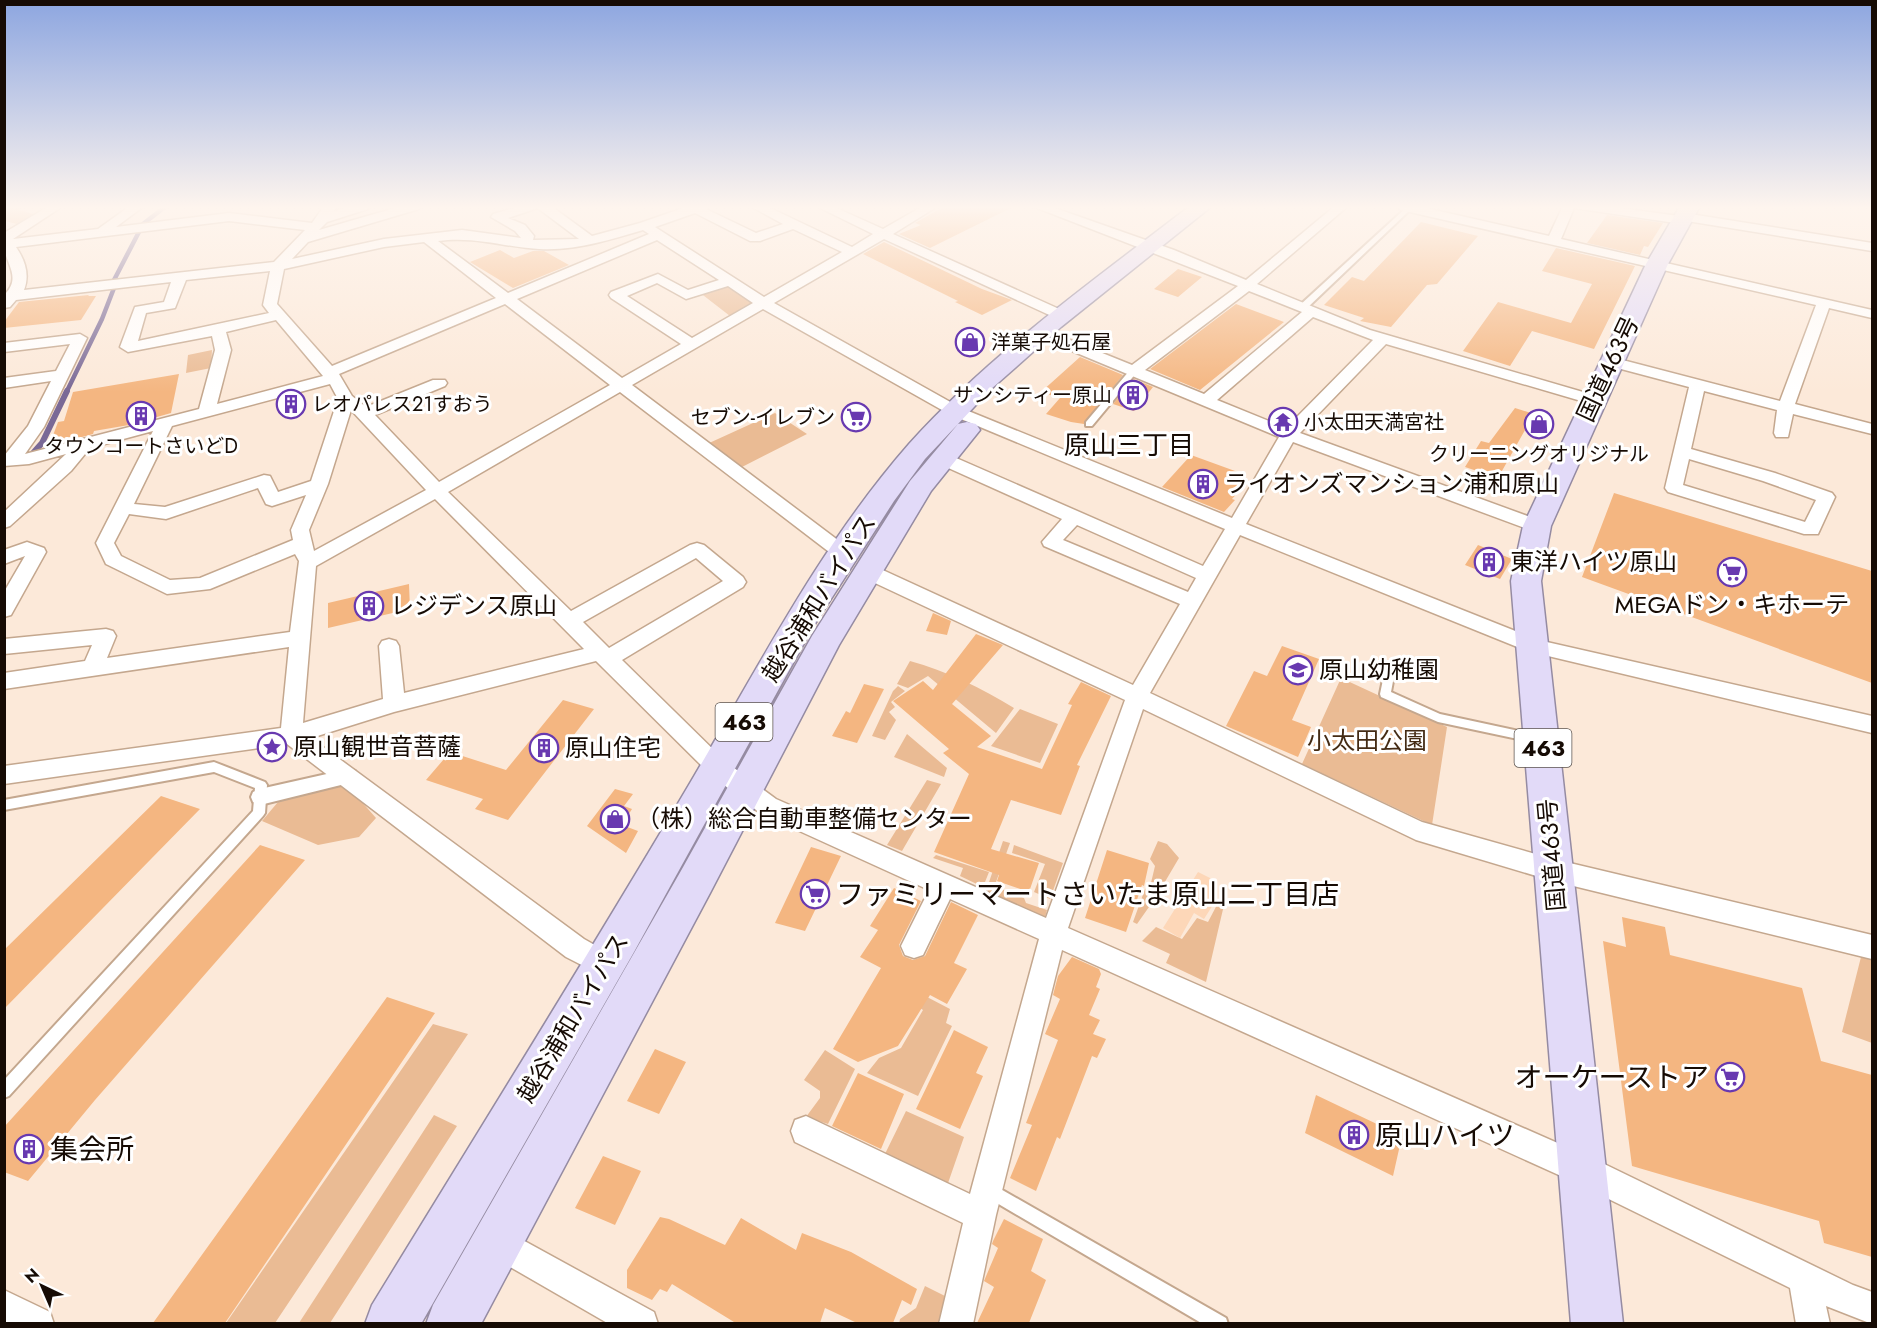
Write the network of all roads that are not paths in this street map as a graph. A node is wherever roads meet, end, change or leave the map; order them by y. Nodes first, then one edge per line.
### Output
1 (18, 268) edge
2 (260, 268) edge
3 (278, 268) edge
4 (467, 268) edge
5 (579, 268) edge
6 (709, 268) edge
7 (825, 268) edge
8 (948, 268) edge
9 (1137, 268) edge
10 (1205, 268) edge
11 (1268, 268) edge
12 (1347, 268) edge
13 (1655, 268) edge
14 (1674, 268) edge
15 (180, 277) junction
16 (730, 282) junction
17 (1248, 285) junction
18 (507, 298) junction
19 (8, 300) edge
20 (763, 303) junction
21 (1824, 303) junction
22 (1308, 309) junction
23 (1872, 314) edge
24 (279, 315) junction
25 (1061, 328) junction
26 (218, 330) junction
27 (1383, 338) junction
28 (691, 344) junction
29 (4, 348) edge
30 (1611, 362) junction
31 (1133, 372) junction
32 (61, 375) junction
33 (332, 376) junction
34 (4, 383) edge
35 (439, 383) dead end
36 (621, 384) junction
37 (1698, 384) junction
38 (346, 399) junction
39 (1594, 400) junction
40 (1206, 401) junction
41 (1786, 407) junction
42 (207, 411) junction
43 (364, 413) junction
44 (966, 415) junction
45 (166, 422) junction
46 (1089, 424) dead end
47 (1872, 429) edge
48 (1782, 434) dead end
49 (1289, 435) junction
50 (84, 444) junction
51 (1682, 453) junction
52 (941, 458) junction
53 (8, 461) edge
54 (319, 484) junction
55 (437, 491) junction
56 (123, 508) junction
57 (1075, 516) junction
58 (4, 522) edge
59 (1537, 526) junction
60 (1237, 527) junction
61 (301, 544) junction
62 (4, 558) edge
63 (855, 562) junction
64 (307, 563) junction
65 (1208, 576) junction
66 (1193, 602) junction
67 (4, 610) edge
68 (570, 620) junction
69 (301, 638) junction
70 (389, 646) dead end
71 (1534, 646) junction
72 (4, 647) edge
73 (605, 655) junction
74 (1390, 665) dead end
75 (93, 668) junction
76 (4, 681) edge
77 (1137, 696) junction
78 (394, 704) junction
79 (1872, 725) edge
80 (291, 735) junction
81 (1542, 740) junction
82 (5, 776) edge
83 (349, 776) junction
84 (732, 779) junction
85 (260, 797) junction
86 (4, 805) edge
87 (1553, 870) junction
88 (945, 884) junction
89 (1053, 932) junction
90 (914, 946) dead end
91 (1872, 947) edge
92 (605, 965) junction
93 (4, 1091) edge
94 (806, 1131) dead end
95 (1583, 1170) junction
96 (984, 1202) junction
97 (497, 1242) junction
98 (1804, 1278) junction
99 (4, 1306) edge
100 (1872, 1308) edge
101 (38, 1323) edge
102 (391, 1323) edge
103 (452, 1323) edge
104 (642, 1323) edge
105 (956, 1323) edge
106 (1220, 1323) edge
107 (1598, 1323) edge
108 (1813, 1323) edge

1 - 19 street
2 - 15 street
3 - 24 street
4 - 18 street
5 - 18 street
6 - 16 street
7 - 20 street
8 - 25 street
9 - 25 highway, 越谷浦和バイパス / 463
10 - 17 street
11 - 17 street
12 - 22 lane
13 - 30 highway, 国道463号 / 463
14 - 21 street
15 - 19 street
15 - 26 street
16 - 20 street
16 - 28 street
17 - 22 street
17 - 31 street
18 - 33 street
18 - 36 street
20 - 28 street
20 - 44 street
21 - 23 street
21 - 41 street
22 - 27 street
22 - 40 street
24 - 26 street
24 - 33 street
25 - 31 street
25 - 44 highway, 越谷浦和バイパス / 463
26 - 42 street
27 - 39 street
27 - 49 street
28 - 36 street
29 - 32 street
30 - 37 street
30 - 39 highway, 国道463号 / 463
31 - 40 street
31 - 46 lane
32 - 34 street
32 - 53 street
33 - 38 street
33 - 42 street
35 - 43 street
36 - 55 street
36 - 63 street
37 - 41 street
37 - 51 street
38 - 43 street
38 - 54 street
39 - 59 highway, 国道463号 / 463
40 - 49 street
41 - 47 street
41 - 48 street
42 - 45 street
43 - 55 street
44 - 52 highway, 越谷浦和バイパス / 463
44 - 60 street
44 - 63 highway, 越谷浦和バイパス / 463
45 - 50 street
45 - 56 street
49 - 59 street
49 - 60 street
50 - 53 street
50 - 58 street
51 - 51 street
52 - 57 street
52 - 63 highway, 越谷浦和バイパス / 463
54 - 56 street
54 - 61 street
55 - 64 street
55 - 68 street
56 - 61 street
57 - 65 street
57 - 66 street
59 - 71 highway, 国道463号 / 463
60 - 65 street
60 - 71 street
61 - 64 street
62 - 67 street
63 - 77 street
63 - 84 highway, 越谷浦和バイパス / 463
64 - 69 street
65 - 66 street
66 - 77 street
68 - 73 street
68 - 73 street
69 - 75 street
69 - 80 street
70 - 78 street
71 - 79 street
71 - 81 highway, 国道463号 / 463
72 - 75 street
73 - 78 street
73 - 84 street
74 - 81 lane
75 - 76 street
77 - 87 street
77 - 89 street
78 - 80 street
80 - 82 street
80 - 83 street
81 - 87 highway, 国道463号 / 463
83 - 85 street
83 - 92 street
84 - 88 street
84 - 92 highway, 越谷浦和バイパス / 463
84 - 97 highway, 越谷浦和バイパス / 463
85 - 86 lane
85 - 93 lane
87 - 91 street
87 - 95 highway, 国道463号 / 463
88 - 89 street
88 - 90 street
89 - 95 street
89 - 96 street
92 - 102 highway, 越谷浦和バイパス / 463
94 - 96 street
95 - 98 street
95 - 107 highway, 国道463号 / 463
96 - 105 street
96 - 106 lane
97 - 103 highway, 越谷浦和バイパス / 463
97 - 104 street
98 - 100 street
98 - 108 street
99 - 101 street

